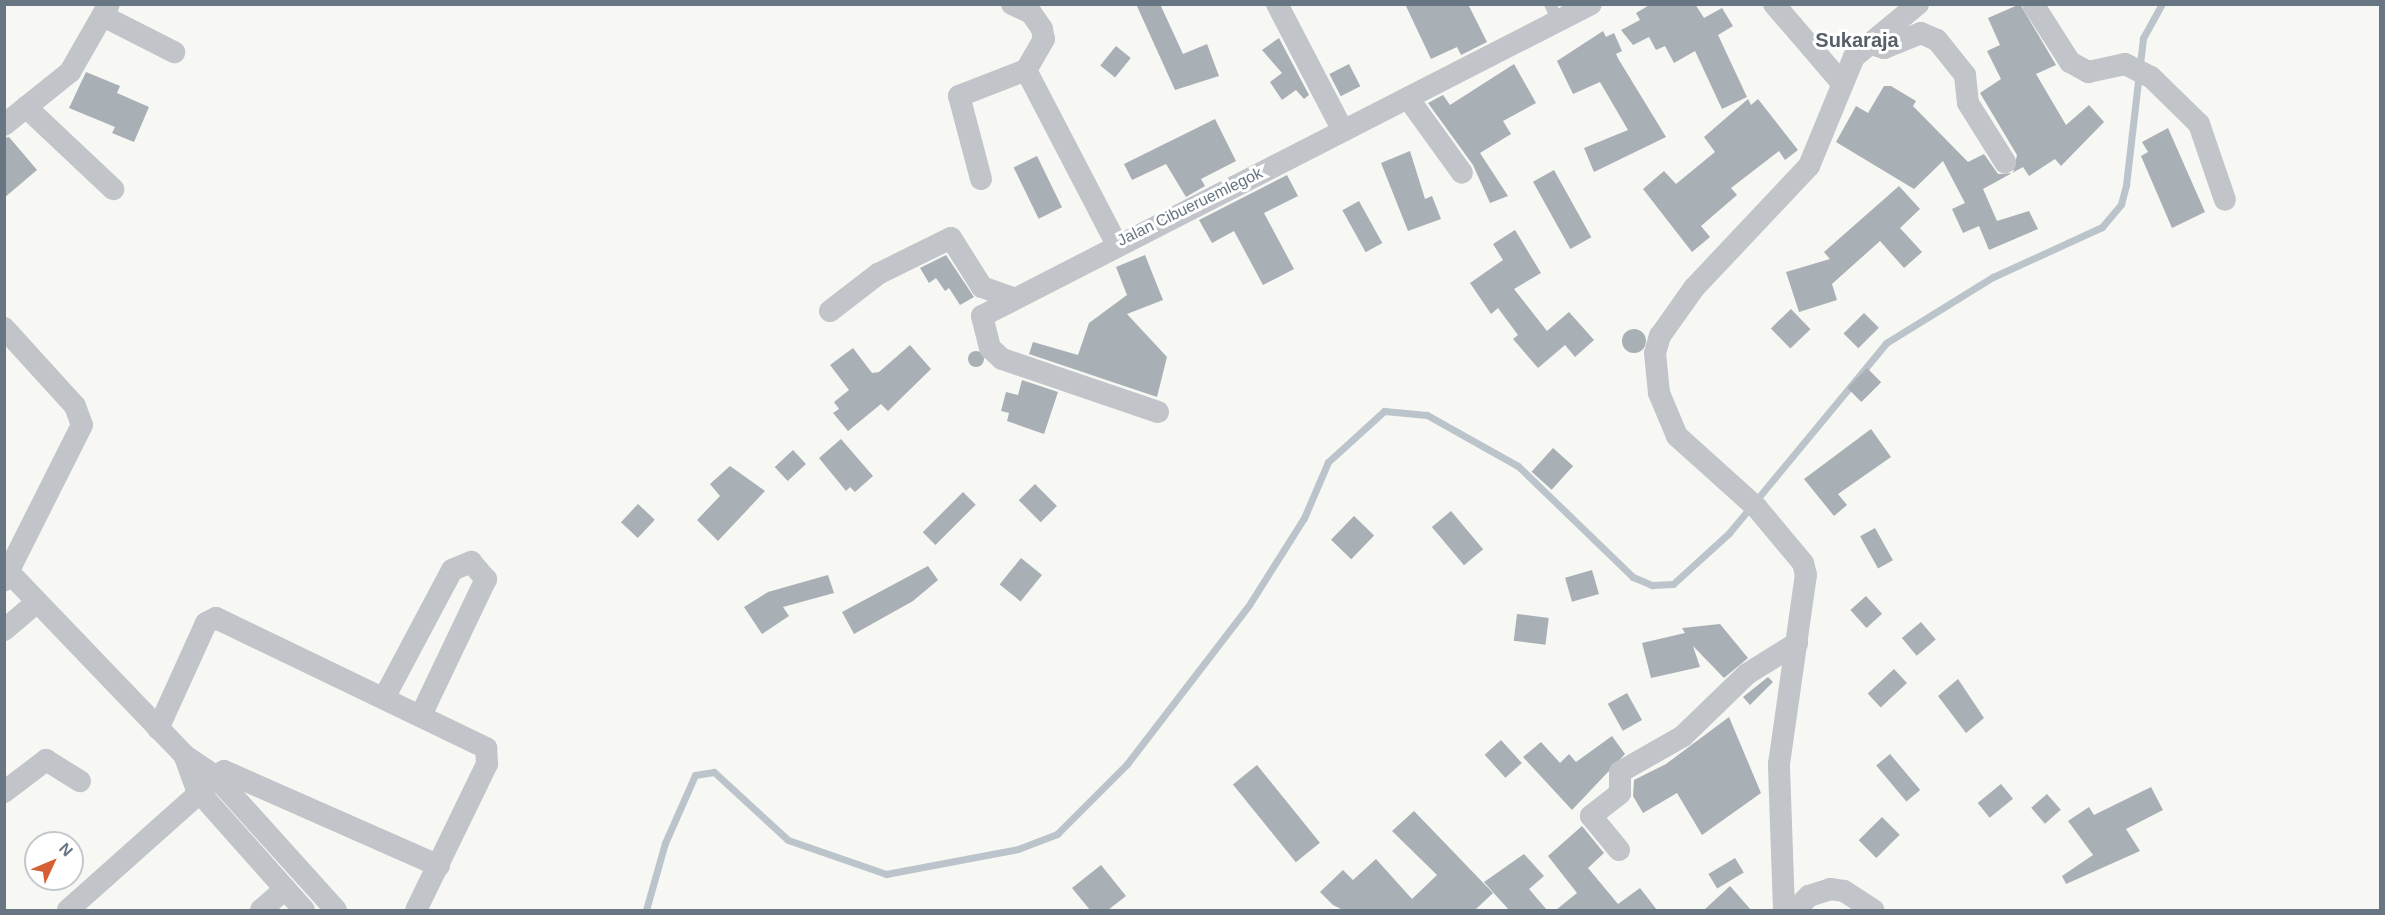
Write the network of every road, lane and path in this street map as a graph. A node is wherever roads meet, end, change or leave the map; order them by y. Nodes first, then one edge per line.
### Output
1 (1012, 4) edge
2 (1277, 4) edge
3 (1591, 4) edge
4 (1774, 4) edge
5 (1918, 4) edge
6 (2032, 4) edge
7 (106, 10) edge
8 (1554, 13) edge
9 (1870, 43) junction
10 (174, 52) dead end
11 (1026, 70) junction
12 (1840, 81) junction
13 (1408, 98) junction
14 (26, 107) junction
15 (4, 125) edge
16 (1343, 131) junction
17 (2005, 162) dead end
18 (1462, 173) dead end
19 (981, 179) dead end
20 (113, 189) dead end
21 (2225, 200) dead end
22 (1116, 243) junction
23 (1012, 298) junction
24 (830, 310) dead end
25 (4, 328) edge
26 (1158, 412) dead end
27 (7, 574) edge
28 (36, 603) junction
29 (4, 630) edge
30 (1797, 643) junction
31 (384, 698) junction
32 (421, 715) junction
33 (158, 729) junction
34 (184, 755) junction
35 (214, 775) junction
36 (80, 781) dead end
37 (197, 790) junction
38 (4, 792) edge
39 (1619, 850) dead end
40 (439, 867) junction
41 (285, 889) junction
42 (68, 910) edge
43 (261, 910) edge
44 (304, 910) edge
45 (336, 910) edge
46 (416, 910) edge
47 (1784, 910) edge
48 (1795, 910) edge
49 (1874, 910) edge

1 - 11 street
2 - 16 street
3 - 8 street, Jalan Cibueruemlegok
4 - 12 street
5 - 9 street
6 - 21 street
7 - 10 street
7 - 14 street
8 - 13 street, Jalan Cibueruemlegok
9 - 12 street
9 - 17 street
11 - 19 street
11 - 22 street
12 - 30 street
13 - 16 street, Jalan Cibueruemlegok
13 - 18 street
14 - 15 street
14 - 20 street
16 - 22 street, Jalan Cibueruemlegok
22 - 23 street, Jalan Cibueruemlegok
23 - 24 street
23 - 26 street, Jalan Cibueruemlegok
25 - 27 street
27 - 28 street
28 - 29 street
28 - 33 street
30 - 39 street
30 - 47 street
31 - 32 street
31 - 32 street
31 - 33 street
32 - 40 street
33 - 34 street
34 - 35 street
34 - 37 street
35 - 37 street
35 - 40 street
35 - 45 street
36 - 38 street
37 - 41 street
37 - 42 street
40 - 46 street
41 - 43 street
41 - 44 street
48 - 49 street

